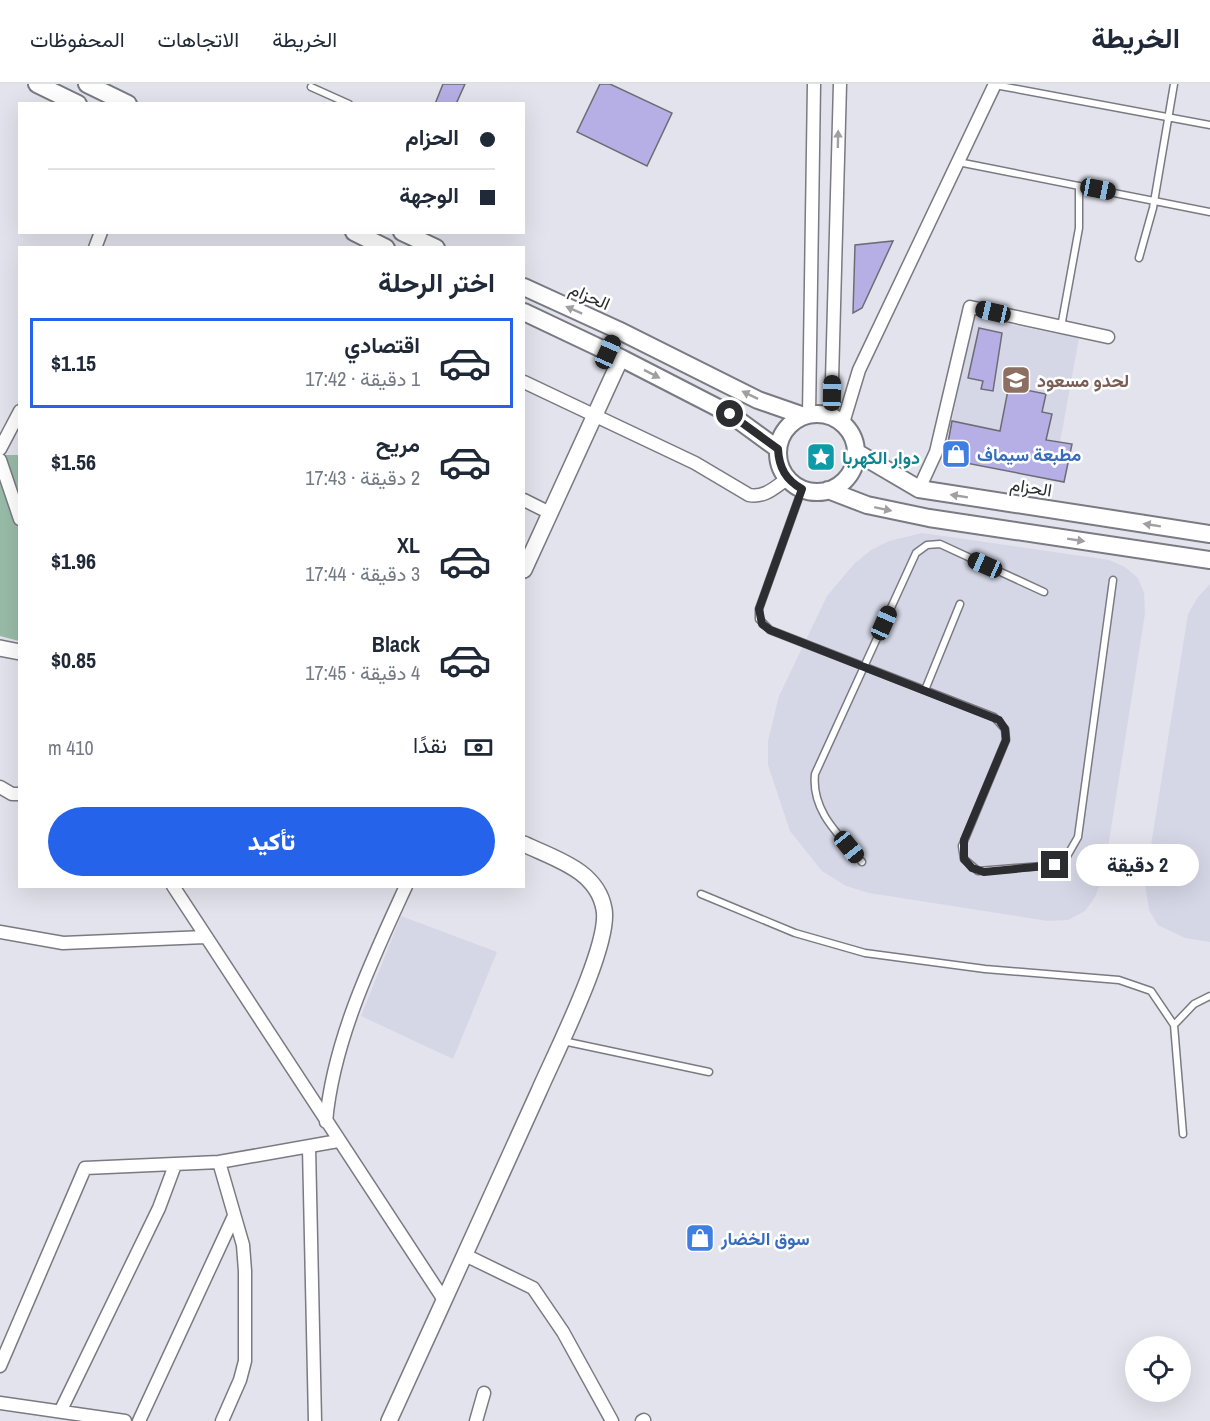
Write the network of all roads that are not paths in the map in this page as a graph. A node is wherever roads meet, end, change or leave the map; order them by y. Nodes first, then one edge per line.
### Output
1 (37, 84) edge
2 (87, 84) edge
3 (814, 84) edge
4 (840, 84) edge
5 (1174, 84) edge
6 (994, 85) edge
7 (311, 87) dead end
8 (74, 102) edge
9 (124, 102) edge
10 (345, 102) edge
11 (1169, 117) junction
12 (1210, 125) edge
13 (957, 162) junction
14 (1079, 186) junction
15 (1154, 200) junction
16 (1210, 212) edge
17 (358, 234) edge
18 (406, 234) edge
19 (382, 246) edge
20 (432, 246) edge
21 (1139, 258) dead end
22 (525, 287) edge
23 (525, 312) edge
24 (1061, 327) junction
25 (618, 330) junction
26 (1108, 337) dead end
27 (614, 355) junction
28 (525, 382) edge
29 (18, 415) edge
30 (594, 415) junction
31 (807, 416) junction
32 (837, 420) junction
33 (0, 449) edge
34 (778, 449) junction
35 (856, 452) junction
36 (0, 460) edge
37 (788, 479) junction
38 (802, 489) junction
39 (920, 489) junction
40 (828, 490) junction
41 (525, 500) edge
42 (18, 513) edge
43 (550, 513) junction
44 (1210, 534) edge
45 (1210, 560) edge
46 (525, 568) edge
47 (1113, 580) dead end
48 (1044, 591) dead end
49 (960, 604) dead end
50 (0, 648) edge
51 (18, 652) edge
52 (865, 666) junction
53 (925, 690) junction
54 (0, 787) edge
55 (18, 794) edge
56 (525, 844) edge
57 (862, 862) dead end
58 (174, 888) edge
59 (405, 888) edge
60 (701, 894) dead end
61 (0, 932) edge
62 (205, 938) junction
63 (1210, 996) edge
64 (1174, 1025) junction
65 (562, 1041) junction
66 (709, 1072) dead end
67 (326, 1122) junction
68 (1183, 1134) dead end
69 (338, 1141) junction
70 (309, 1147) junction
71 (219, 1162) junction
72 (175, 1165) junction
73 (234, 1216) junction
74 (465, 1255) junction
75 (444, 1300) junction
76 (0, 1366) edge
77 (0, 1403) edge
78 (61, 1410) junction
79 (124, 1421) edge
80 (139, 1421) edge
81 (222, 1421) edge
82 (315, 1421) edge
83 (389, 1421) edge
84 (476, 1421) edge
85 (487, 1421) edge
86 (612, 1421) edge

1 - 8 main road
2 - 9 main road
3 - 31 street
32 -> 4 street
5 - 11 lane
6 - 11 lane
6 - 13 street
7 - 10 lane
11 - 12 lane
11 - 15 lane
13 - 14 lane
13 - 32 street
14 - 15 lane
14 - 24 lane
15 - 16 lane
15 - 21 lane
17 - 19 main road
18 - 20 main road
25 -> 22 main road, الحزام
23 - 27 main road
24 - 26 street
24 - 39 street
25 - 27 main road
31 -> 25 main road, الحزام
27 - 30 street
27 -> 34 main road
28 - 30 street
29 - 33 street
30 - 37 street
30 - 43 street
31 - 32 main road
31 - 34 main road
32 - 35 main road
34 - 37 main road
35 - 39 main road, الحزام
35 - 40 main road
36 - 42 street
37 - 38 main road
38 - 40 main road
38 - 52 lane
44 -> 39 main road, الحزام
40 -> 45 main road
41 - 43 street
43 - 46 street
47 - 53 lane
48 - 52 lane
49 - 53 lane
50 - 51 street
52 - 53 lane
52 - 57 lane
54 - 55 street
56 - 65 street
58 - 62 street
59 - 67 street
60 - 64 lane
61 - 62 street
62 - 67 street
63 - 64 lane
64 - 68 lane
65 - 66 lane
65 - 74 street
67 - 69 street
69 - 70 street
69 - 75 street
70 - 71 street
70 - 82 street
71 - 72 street
71 - 73 street
72 - 76 street
72 - 78 street
73 - 80 street
73 - 81 street
74 - 75 street
74 - 86 street
75 - 83 street
77 - 78 street
78 - 79 street
84 - 85 street

